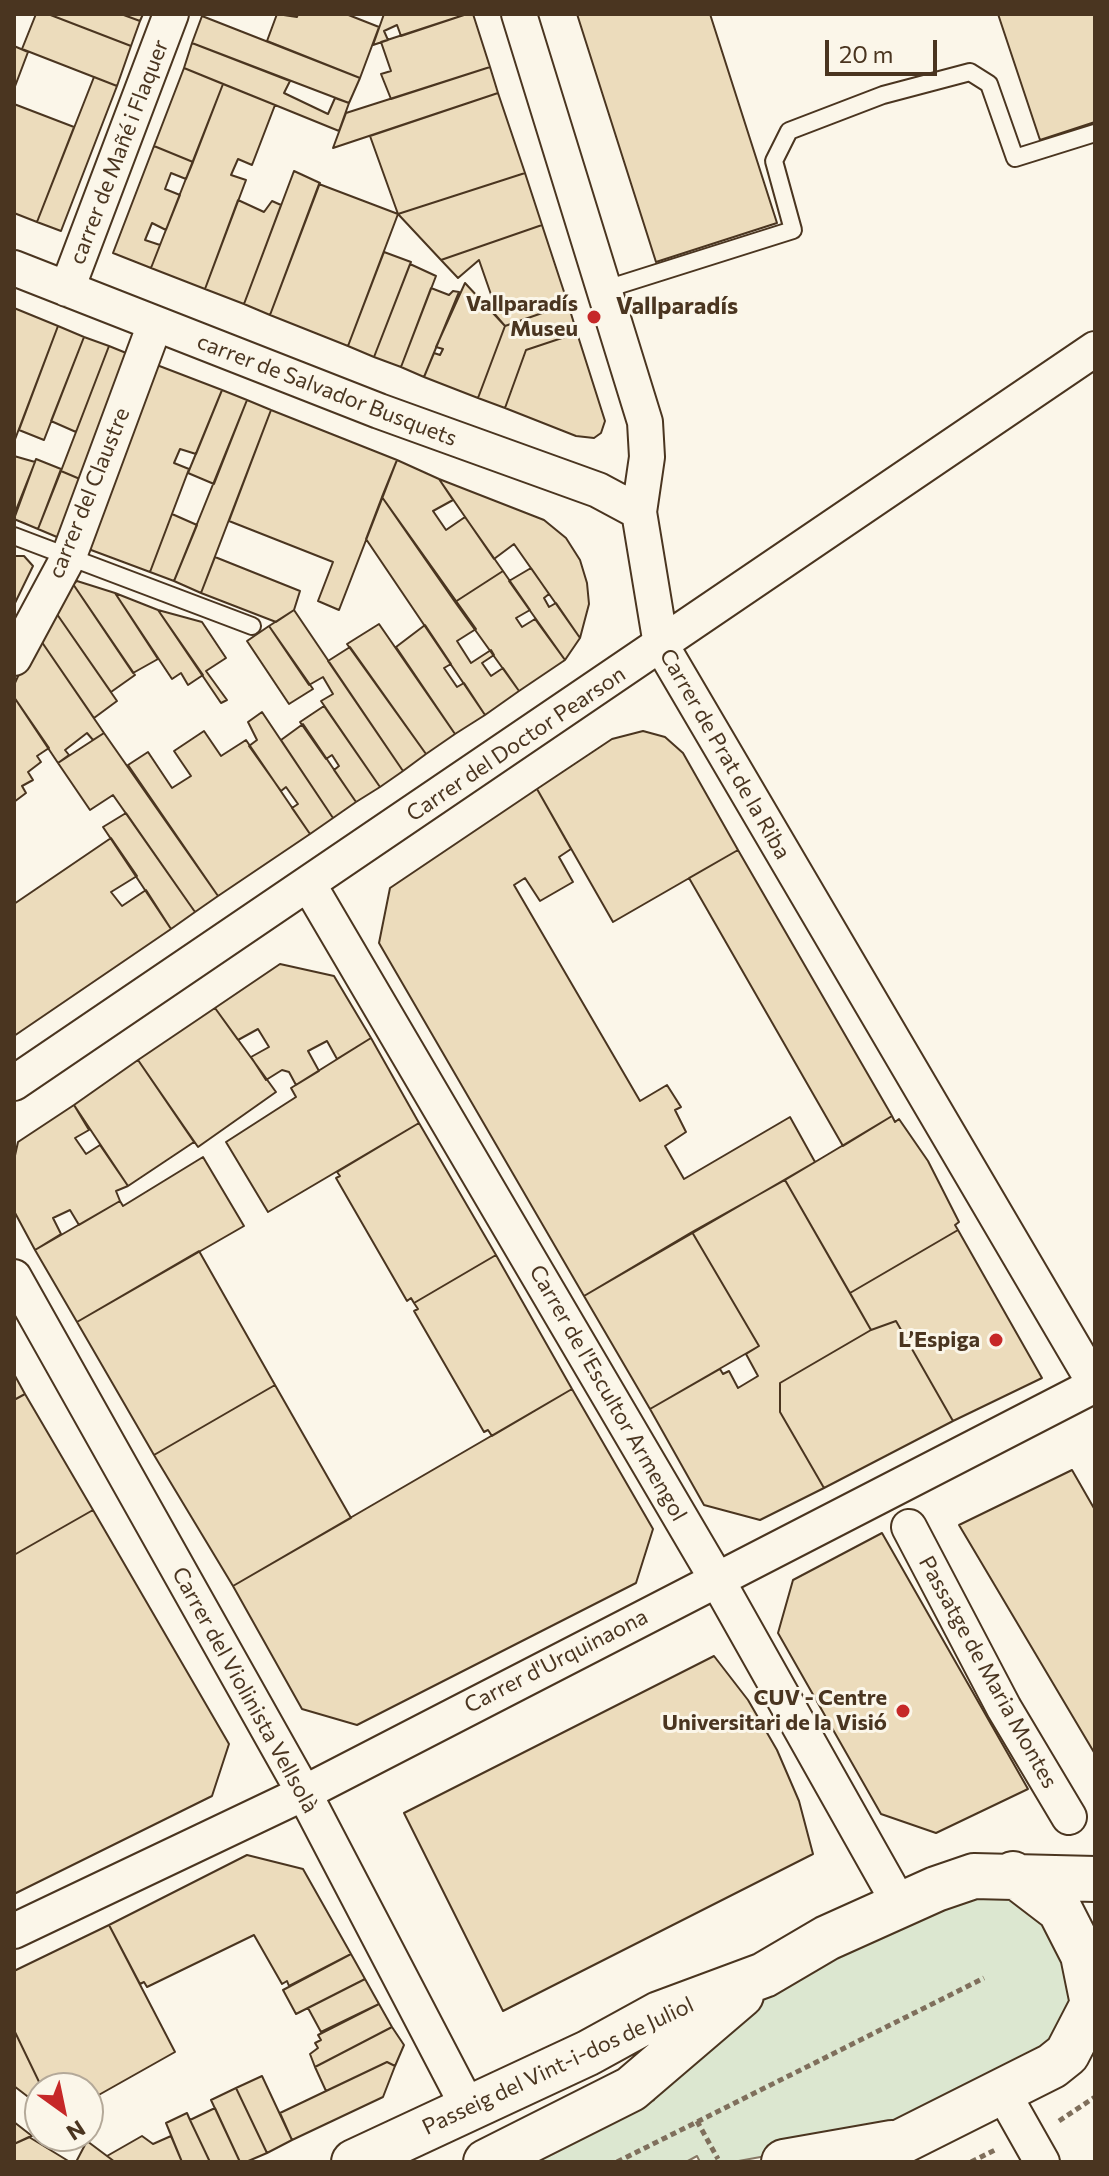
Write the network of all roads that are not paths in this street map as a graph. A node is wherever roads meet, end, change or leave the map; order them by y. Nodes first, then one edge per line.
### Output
1 (171, 14) edge
2 (519, 14) edge
3 (1095, 133) edge
4 (14, 268) edge
5 (67, 289) junction
6 (603, 290) junction
7 (155, 324) junction
8 (1095, 349) edge
9 (639, 512) junction
10 (14, 536) edge
11 (69, 556) junction
12 (252, 626) dead end
13 (661, 645) junction
14 (14, 658) edge
15 (309, 885) junction
16 (14, 1083) edge
17 (14, 1277) edge
18 (1095, 1384) edge
19 (909, 1527) dead end
20 (716, 1578) junction
21 (304, 1793) junction
22 (1069, 1817) dead end
23 (1013, 1874) junction
24 (1095, 1879) edge
25 (900, 1905) junction
26 (14, 1931) edge
27 (764, 1975) junction
28 (1094, 2002) edge
29 (1003, 2093) junction
30 (468, 2107) junction
31 (901, 2142) junction
32 (354, 2162) edge
33 (486, 2162) edge
34 (784, 2162) edge
35 (861, 2162) edge
36 (1042, 2162) edge

1 - 5 street, carrer de Mañé i Flaquer
2 - 6 street, Carrer de Prat de la Riba
3 - 6 lane
4 - 5 street, carrer de Salvador Busquets
5 - 7 street, carrer de Salvador Busquets
6 - 9 street, Carrer de Prat de la Riba
7 - 9 street, carrer de Salvador Busquets
7 - 11 street, carrer del Claustre
8 - 13 street, Carrer del Doctor Pearson
9 - 13 street, Carrer de Prat de la Riba
10 - 11 lane
11 - 12 lane
11 - 14 street, carrer del Claustre
13 - 15 street, Carrer del Doctor Pearson
13 - 18 street, Carrer de Prat de la Riba
15 - 16 street, Carrer del Doctor Pearson
15 - 20 street, Carrer de l'Escultor Armengol
17 - 21 street, Carrer del Violinista Vellsolà
18 - 20 street, Carrer d'Urquinaona
19 - 22 street, Passatge de Maria Montes
20 - 21 street, Carrer d'Urquinaona
20 - 25 street, Carrer de l'Escultor Armengol
21 - 26 street, Carrer d'Urquinaona
21 - 30 street, Carrer del Violinista Vellsolà
23 - 24 street, Passeig del Vint-i-dos de Juliol
23 - 25 street, Passeig del Vint-i-dos de Juliol
23 - 28 street
25 - 27 street, Passeig del Vint-i-dos de Juliol
27 - 30 street, Passeig del Vint-i-dos de Juliol
27 - 33 street, Passeig del Vint-i-dos de Juliol
28 - 29 street
29 - 31 street
29 - 36 street
30 - 32 street, Passeig del Vint-i-dos de Juliol
31 - 34 street
31 - 35 street

